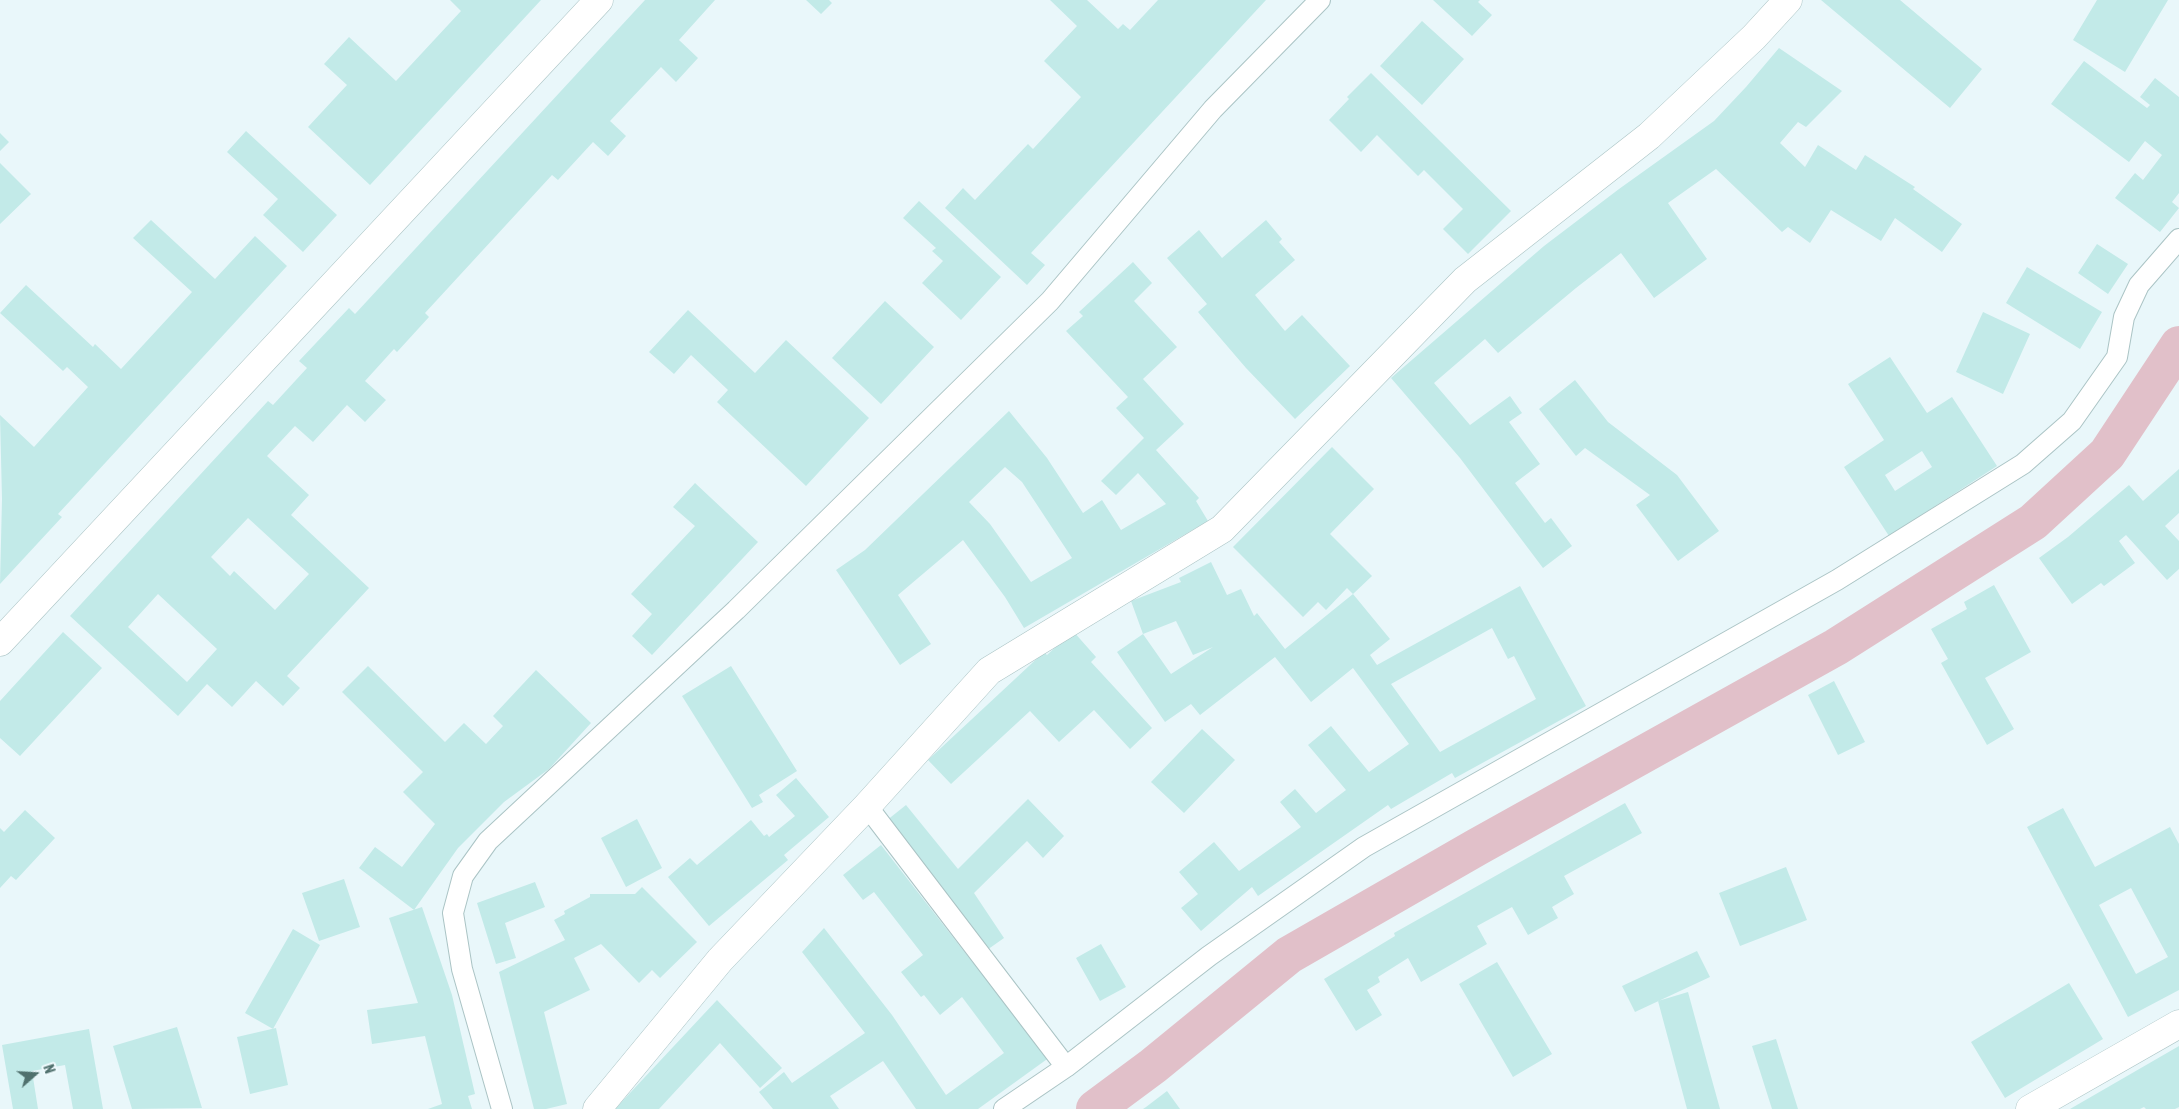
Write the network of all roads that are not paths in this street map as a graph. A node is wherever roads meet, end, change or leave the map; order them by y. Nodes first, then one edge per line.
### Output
1 (599, 0) edge
2 (1320, 0) edge
3 (1788, 0) edge
4 (2179, 239) edge
5 (0, 642) edge
6 (867, 806) junction
7 (2179, 1024) edge
8 (1066, 1067) junction
9 (502, 1109) edge
10 (597, 1109) edge
11 (1004, 1109) edge
12 (2030, 1109) edge

1 - 5 street
2 - 9 lane
3 - 6 street
4 - 8 lane
6 - 8 lane
6 - 10 street
7 - 12 street
8 - 11 lane

